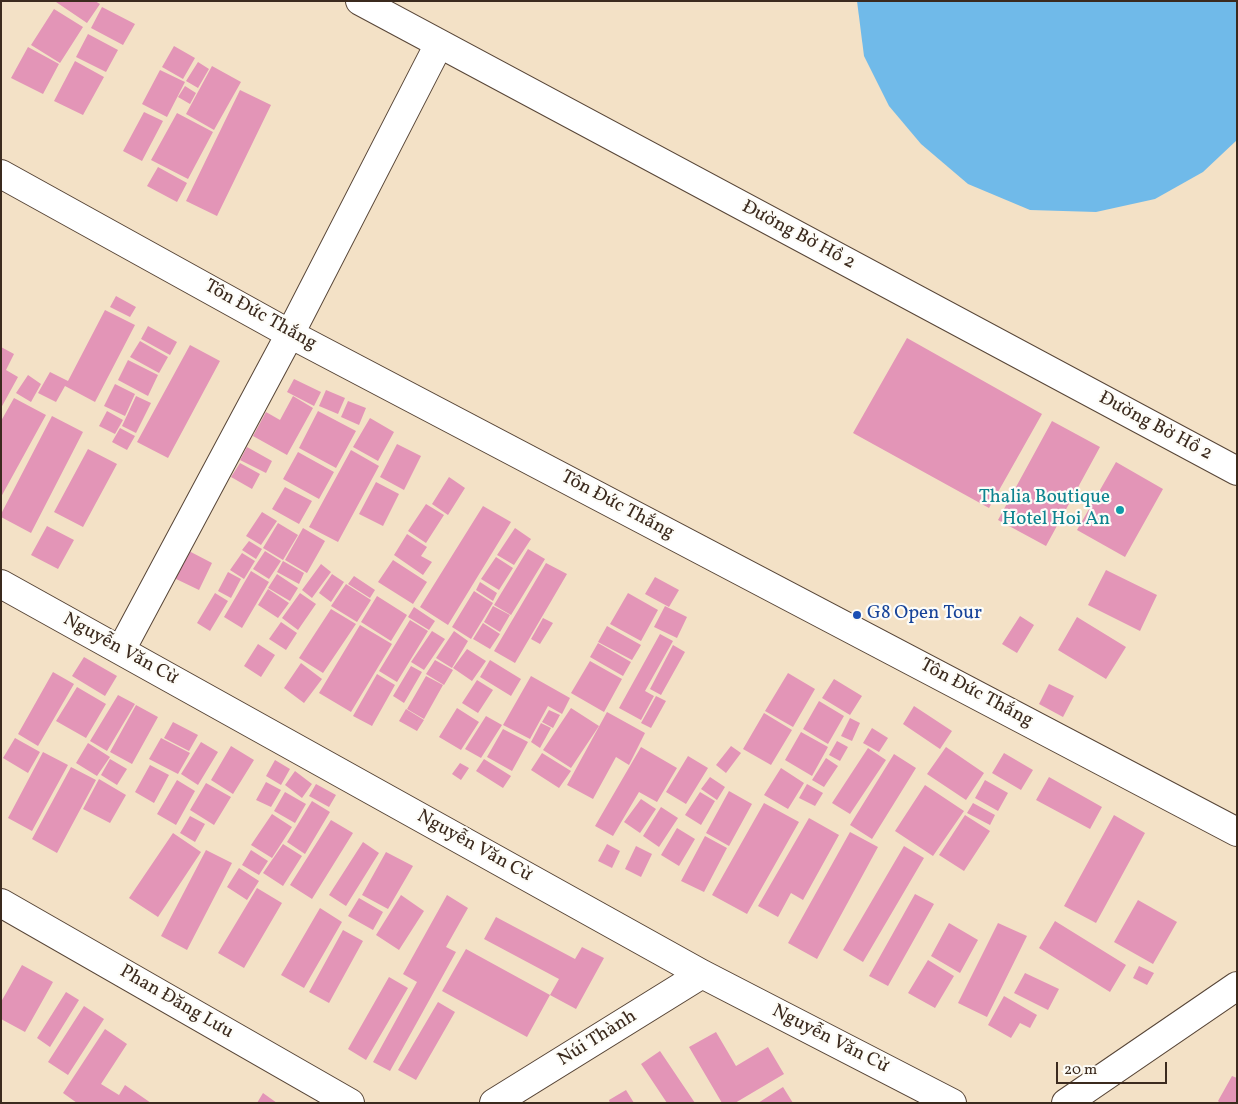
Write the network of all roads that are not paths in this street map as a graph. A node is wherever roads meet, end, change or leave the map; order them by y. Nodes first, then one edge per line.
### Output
1 (360, 1) edge
2 (439, 44) junction
3 (1, 174) edge
4 (290, 334) junction
5 (1237, 471) edge
6 (1, 584) edge
7 (121, 650) junction
8 (1237, 832) edge
9 (1, 903) edge
10 (702, 974) junction
11 (1237, 986) edge
12 (350, 1103) edge
13 (494, 1103) edge
14 (952, 1103) edge
15 (1066, 1103) edge

1 - 2 street, Đường Bờ Hồ 2
2 - 4 street
2 - 5 street, Đường Bờ Hồ 2
3 - 4 street, Tôn Đức Thắng
4 - 7 street
4 - 8 street, Tôn Đức Thắng
6 - 7 street, Nguyễn Văn Cừ
7 - 10 street, Nguyễn Văn Cừ
9 - 12 street, Phan Đăng Lưu
10 - 13 street, Núi Thành
10 - 14 street, Nguyễn Văn Cừ
11 - 15 street

